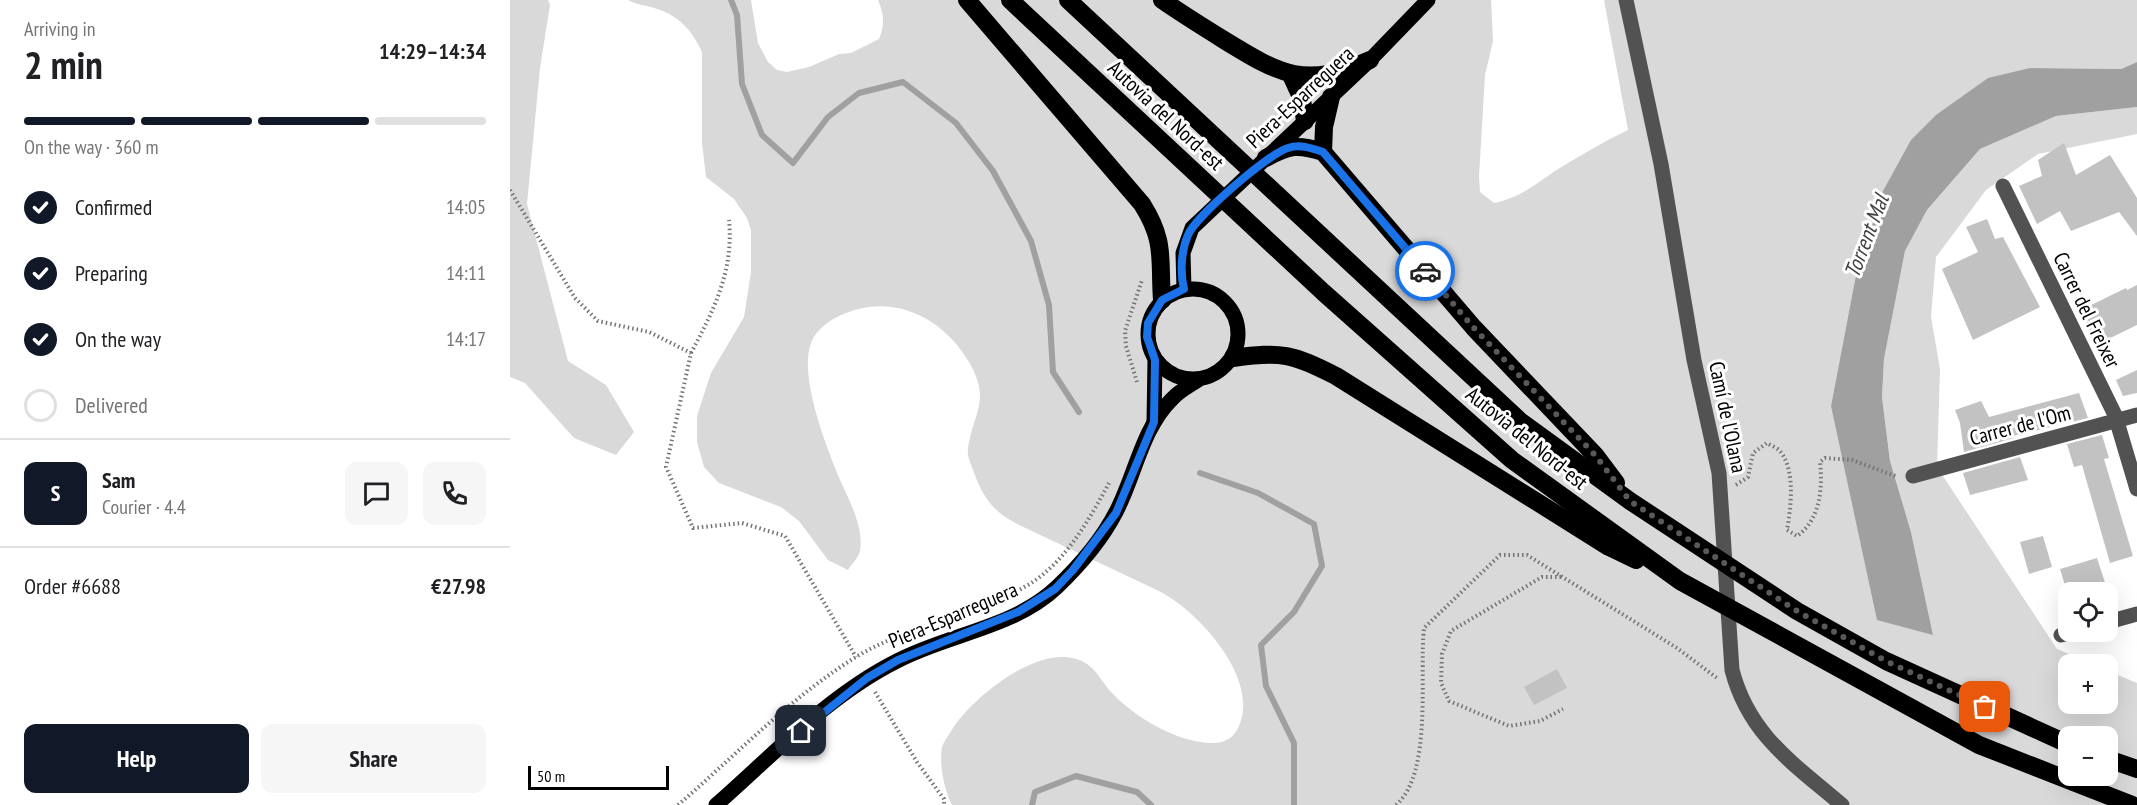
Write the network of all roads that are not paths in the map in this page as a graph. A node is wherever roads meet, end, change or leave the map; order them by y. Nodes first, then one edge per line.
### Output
1 (967, 0) edge
2 (1010, 0) edge
3 (1068, 0) edge
4 (1162, 0) edge
5 (1428, 0) edge
6 (1626, 0) edge
7 (1370, 60) junction
8 (1291, 75) junction
9 (1331, 97) junction
10 (1305, 121) junction
11 (1323, 152) junction
12 (1266, 158) junction
13 (2003, 186) dead end
14 (1184, 289) junction
15 (1162, 300) junction
16 (1233, 358) junction
17 (1155, 360) junction
18 (1198, 380) junction
19 (2137, 415) edge
20 (2116, 420) junction
21 (1154, 422) junction
22 (1913, 476) road end
23 (2137, 489) edge
24 (1630, 501) junction
25 (1680, 581) junction
26 (2137, 614) edge
27 (2118, 619) edge
28 (2058, 739) edge
29 (2118, 763) edge
30 (2137, 770) edge
31 (716, 805) edge
32 (1842, 805) edge
33 (2132, 805) edge

1 - 15 highway
2 - 25 highway, Autovia del Nord-est
3 - 24 highway, Autovia del Nord-est
4 - 8 highway
5 - 7 main road, Piera-Esparreguera
6 - 32 street, Camí de l'Olana
7 - 8 highway
7 - 9 main road, Piera-Esparreguera
8 - 10 highway
9 - 10 main road, Piera-Esparreguera
9 - 11 highway
10 - 12 main road, Piera-Esparreguera
11 - 12 highway
11 - 24 highway
12 - 14 main road, Piera-Esparreguera
13 - 20 street, Carrer del Freixer
14 - 15 main road
14 - 16 main road
15 - 17 main road, Piera-Esparreguera
16 - 18 main road, Piera-Esparreguera
16 - 25 highway
17 - 18 main road
17 - 21 main road, Piera-Esparreguera
18 - 21 main road, Piera-Esparreguera
19 - 20 street, Carrer de l'Om
20 - 22 street, Carrer de l'Om
20 - 23 street, Carrer del Freixer
21 - 31 main road, Piera-Esparreguera
24 - 28 highway, Autovia del Nord-est
25 - 33 highway, Autovia del Nord-est
26 - 27 street
29 - 30 highway

